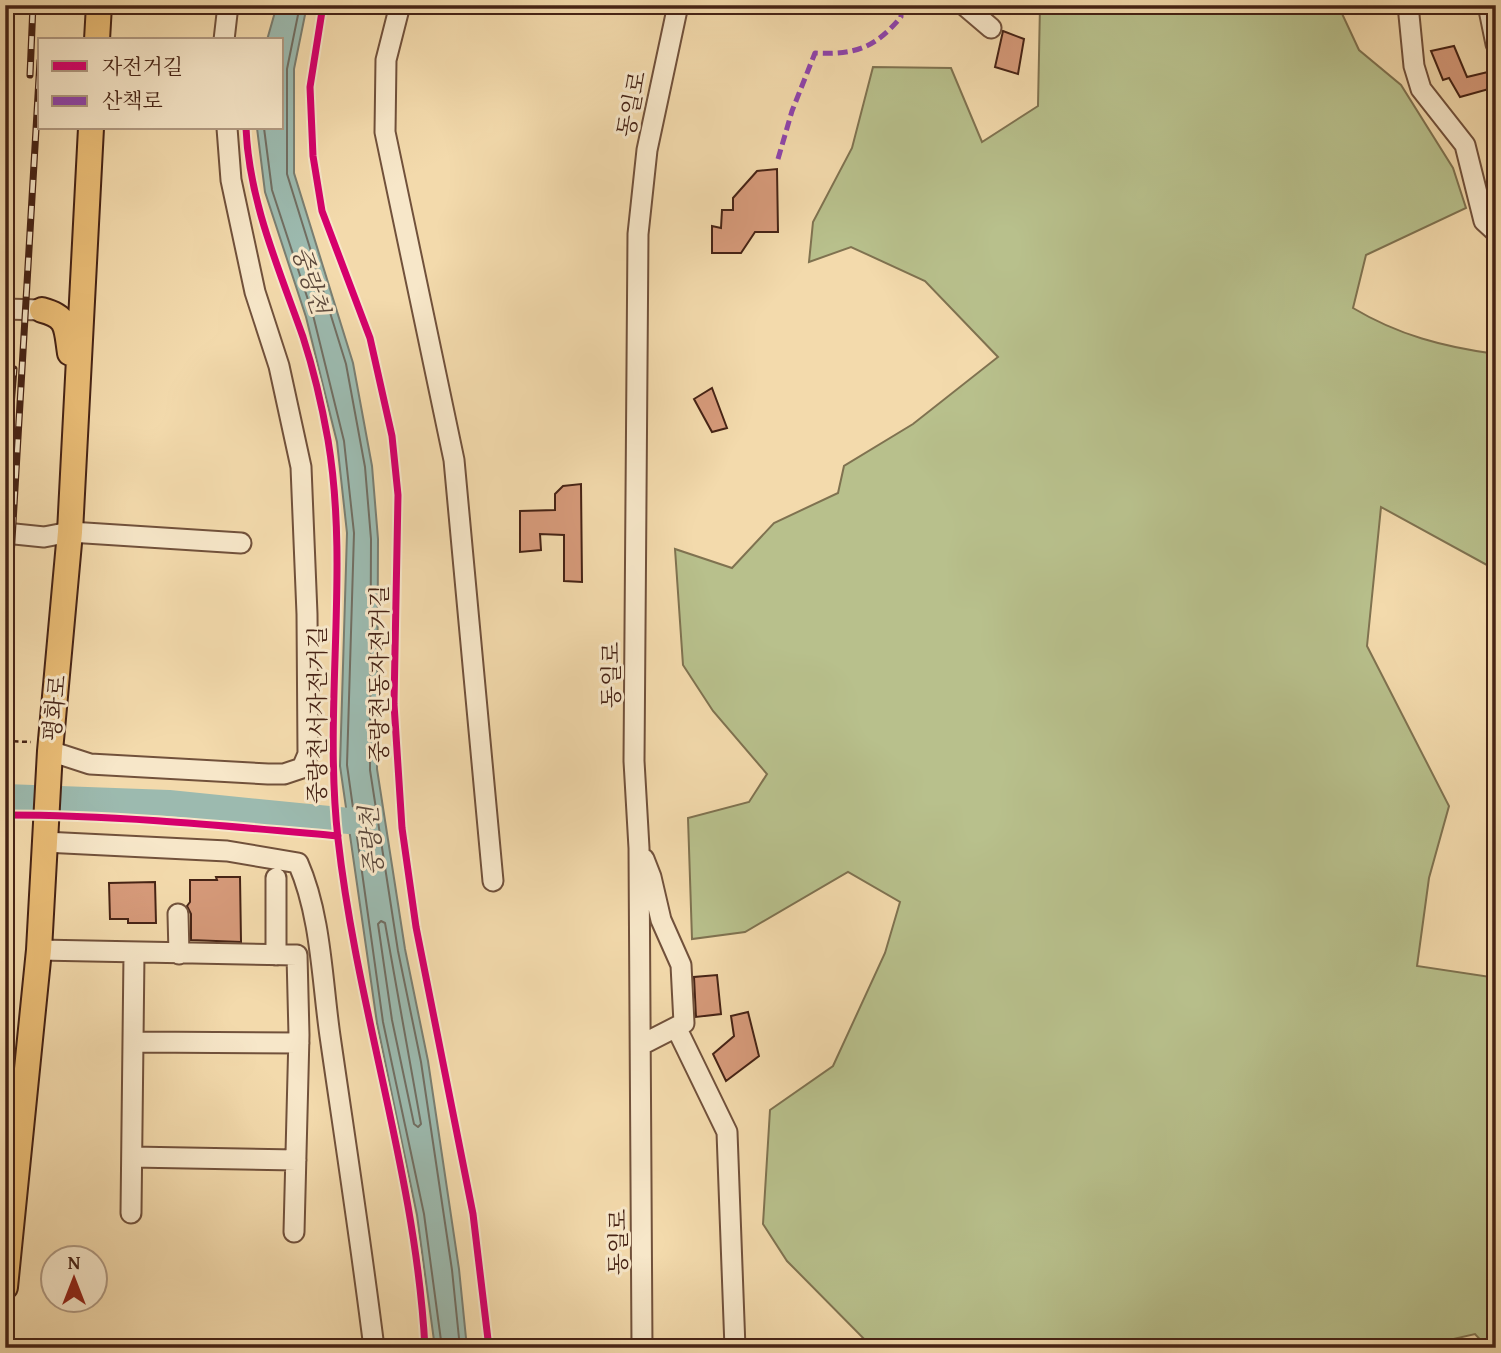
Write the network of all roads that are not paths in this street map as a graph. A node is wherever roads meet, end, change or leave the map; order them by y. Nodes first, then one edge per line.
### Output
1 (99, 5) edge
2 (228, 5) edge
3 (400, 5) edge
4 (678, 5) edge
5 (964, 5) edge
6 (1408, 5) edge
7 (1488, 5) edge
8 (990, 28) dead end
9 (97, 38) edge
10 (224, 38) edge
11 (1496, 44) edge
12 (91, 130) edge
13 (228, 130) edge
14 (1496, 232) edge
15 (84, 257) junction
16 (5, 309) edge
17 (42, 310) junction
18 (77, 389) junction
19 (70, 532) junction
20 (5, 533) edge
21 (242, 543) dead end
22 (45, 752) junction
23 (44, 838) junction
24 (639, 848) junction
25 (276, 878) dead end
26 (493, 881) dead end
27 (178, 914) dead end
28 (39, 950) junction
29 (134, 954) junction
30 (179, 954) junction
31 (276, 955) junction
32 (676, 1027) junction
33 (135, 1042) junction
34 (299, 1042) junction
35 (641, 1045) junction
36 (132, 1157) junction
37 (296, 1160) junction
38 (131, 1213) dead end
39 (294, 1232) dead end
40 (5, 1287) edge
41 (374, 1348) edge
42 (642, 1348) edge
43 (735, 1348) edge

1 - 9 main road
2 - 10 street
3 - 26 street
4 - 24 street, 동일로
5 - 8 street
6 - 14 street
7 - 11 street
12 - 15 main road, 평화로
13 - 22 street
15 - 17 main road
15 - 18 main road, 평화로
16 - 17 street
17 - 18 main road
18 - 19 main road, 평화로
19 - 20 street
19 - 21 street
19 - 22 main road, 평화로
22 - 23 main road, 평화로
23 - 28 main road, 평화로
23 - 41 street
24 - 32 street
24 - 35 street, 동일로
25 - 31 street
27 - 30 street
28 - 29 street
28 - 40 main road, 평화로
29 - 30 street
29 - 33 street
30 - 31 street
31 - 34 street
32 - 35 street
32 - 43 street
33 - 34 street
33 - 36 street
34 - 37 street
35 - 42 street, 동일로
36 - 37 street
36 - 38 street
37 - 39 street

